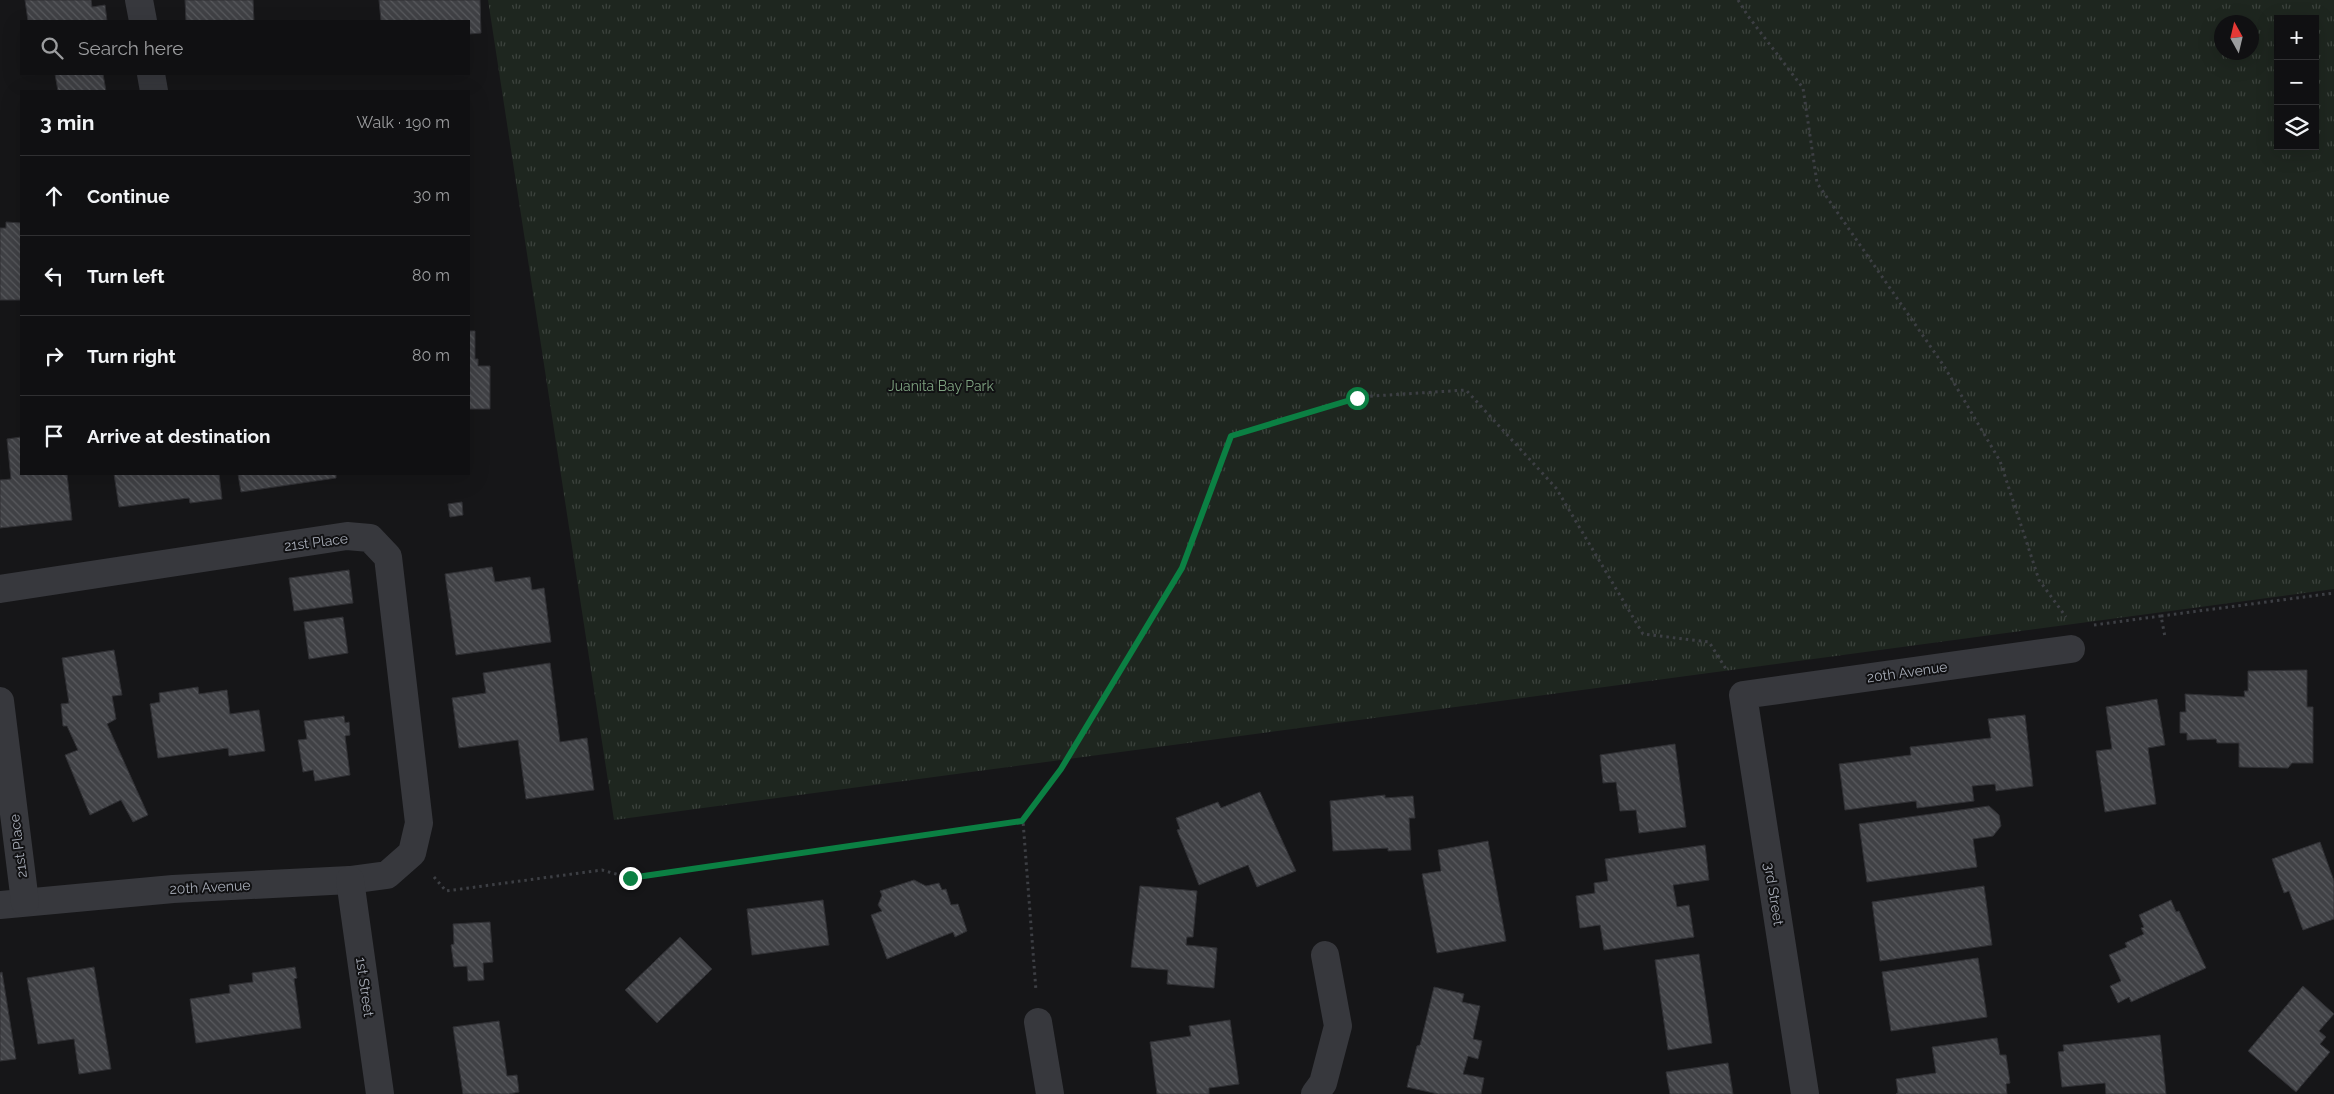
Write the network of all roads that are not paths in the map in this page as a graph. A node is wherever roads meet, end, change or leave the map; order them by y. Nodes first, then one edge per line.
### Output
1 (139, 0) edge
2 (143, 20) edge
3 (152, 75) edge
4 (154, 90) edge
5 (0, 589) edge
6 (2072, 638) road end
7 (1743, 695) joint
8 (0, 701) edge
9 (412, 853) joint
10 (350, 880) junction
11 (12, 904) edge
12 (1324, 956) dead end
13 (1038, 1022) road end
14 (380, 1094) edge
15 (1050, 1094) edge
16 (1315, 1094) edge
17 (1805, 1094) edge

1 - 2 street
3 - 4 street
5 - 9 street, 21st Place
6 - 7 street, 20th Avenue
7 - 17 street, 3rd Street
8 - 11 street, 21st Place
9 - 10 street, 20th Avenue
10 - 11 street, 20th Avenue
10 - 14 street, 1st Street
12 - 16 street
13 - 15 street

